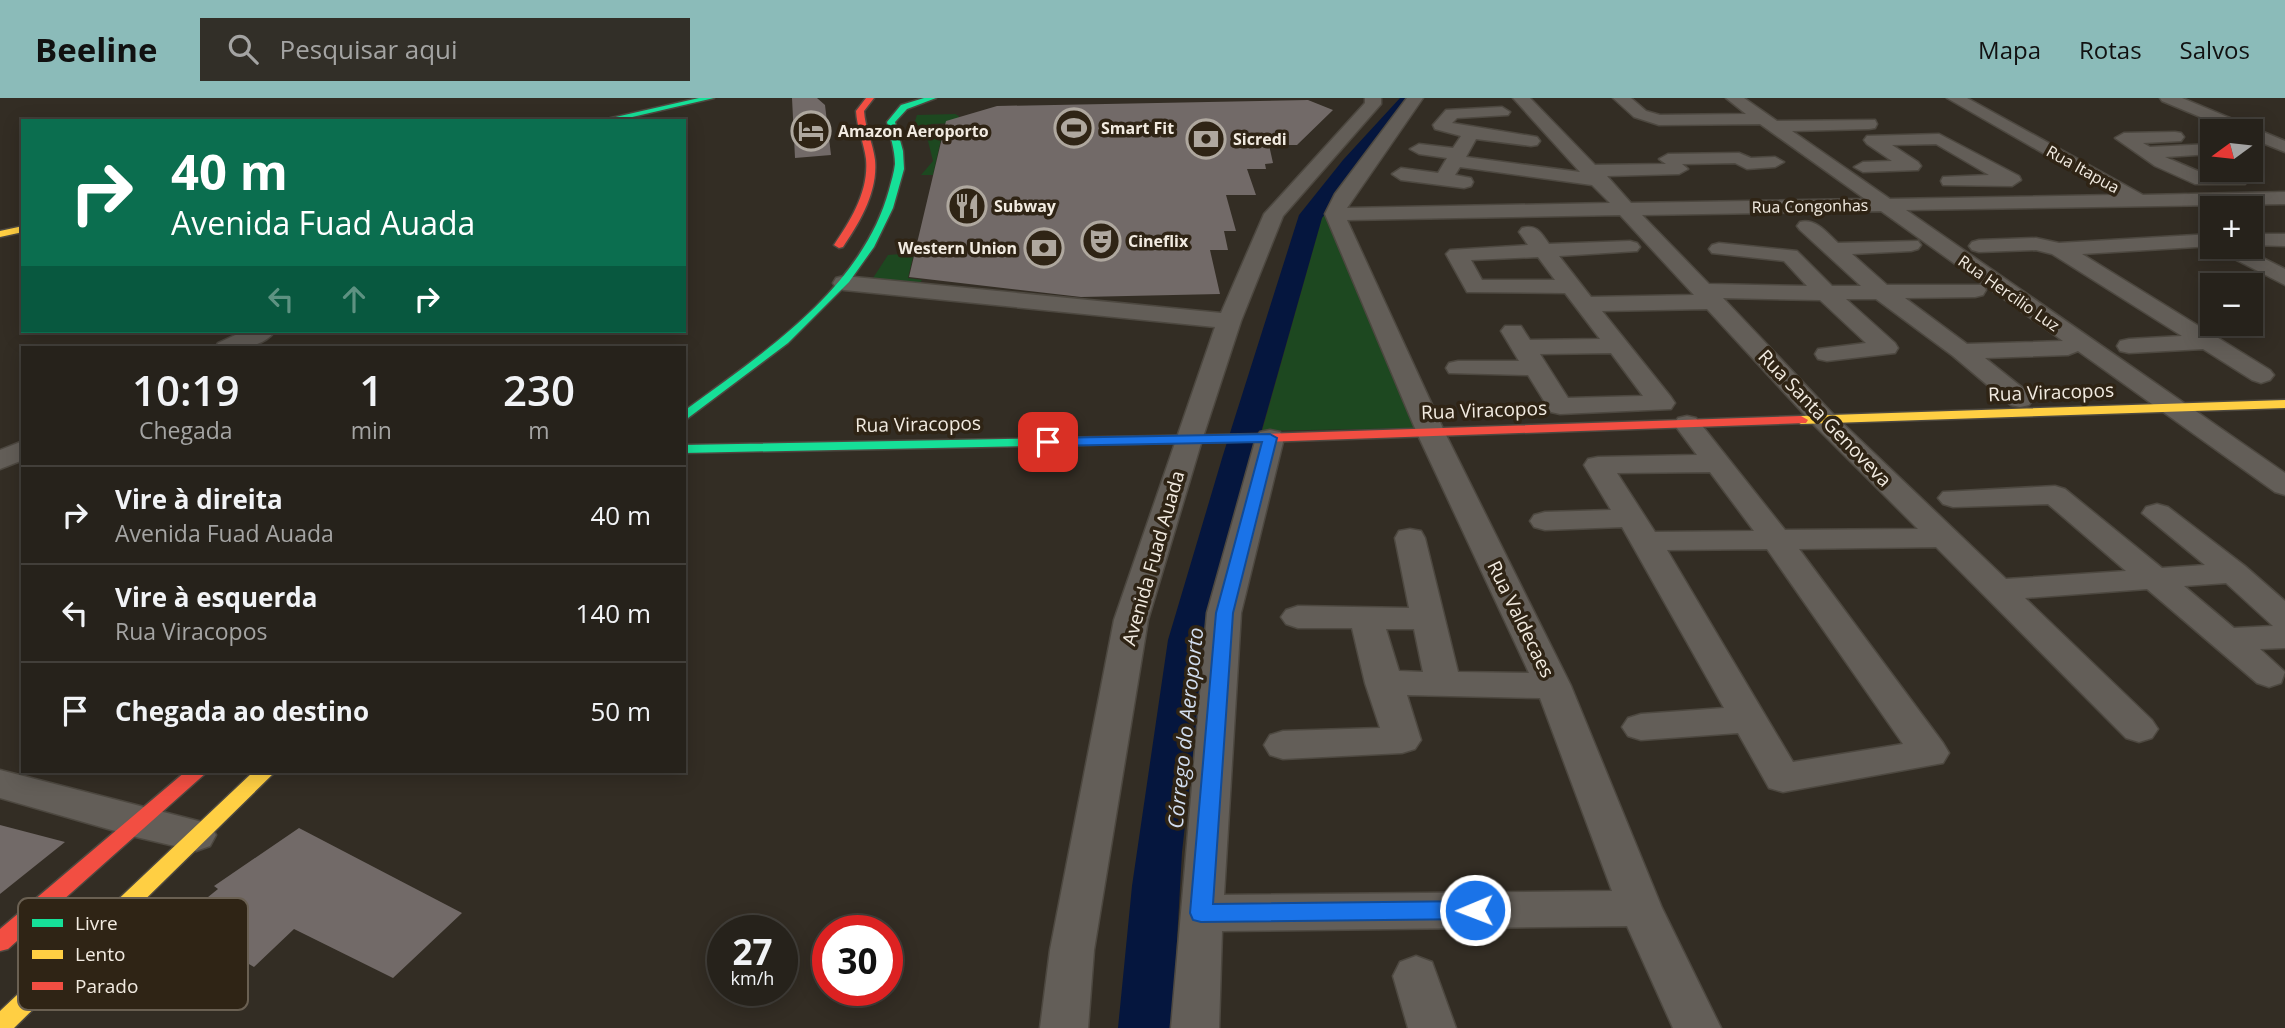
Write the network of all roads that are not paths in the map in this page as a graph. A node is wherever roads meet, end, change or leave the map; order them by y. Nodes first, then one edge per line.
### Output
1 (676, 98) edge
2 (709, 98) edge
3 (870, 98) edge
4 (932, 98) edge
5 (1373, 98) edge
6 (1415, 98) edge
7 (1621, 98) edge
8 (1734, 98) edge
9 (1955, 98) edge
10 (2168, 98) edge
11 (1511, 105) edge
12 (584, 118) dead end
13 (611, 119) edge
14 (2218, 119) edge
15 (1869, 124) dead end
16 (1771, 125) junction
17 (1676, 131) dead end
18 (1471, 133) junction
19 (2175, 137) dead end
20 (2263, 138) edge
21 (1531, 141) dead end
22 (2285, 147) edge
23 (1419, 149) dead end
24 (2200, 149) edge
25 (2145, 152) junction
26 (1965, 153) junction
27 (1896, 155) junction
28 (1456, 157) junction
29 (1775, 162) dead end
30 (2070, 162) junction
31 (2161, 162) junction
32 (2042, 163) dead end
33 (2014, 164) dead end
34 (1487, 165) junction
35 (1986, 166) junction
36 (1863, 167) dead end
37 (1401, 174) dead end
38 (1595, 176) junction
39 (2200, 179) edge
40 (1443, 180) junction
41 (1950, 181) dead end
42 (1475, 183) junction
43 (1462, 198) dead end
44 (2285, 198) edge
45 (2140, 201) junction
46 (1885, 205) junction
47 (1626, 208) junction
48 (1335, 214) junction
49 (2083, 225) dead end
50 (1807, 226) dead end
51 (21, 230) edge
52 (2200, 233) edge
53 (0, 234) edge
54 (2263, 240) edge
55 (2285, 240) edge
56 (1536, 241) junction
57 (2200, 241) edge
58 (1911, 245) dead end
59 (2117, 245) junction
60 (1979, 246) dead end
61 (1630, 247) dead end
62 (1719, 249) dead end
63 (2059, 249) junction
64 (1834, 250) junction
65 (831, 258) dead end
66 (2249, 259) edge
67 (2285, 278) edge
68 (844, 283) junction
69 (1975, 290) dead end
70 (1883, 292) junction
71 (1826, 293) junction
72 (1578, 295) junction
73 (1710, 296) junction
74 (1229, 321) junction
75 (259, 333) edge
76 (2206, 342) junction
77 (231, 346) edge
78 (1618, 346) junction
79 (2129, 346) dead end
80 (2068, 348) dead end
81 (1525, 349) junction
82 (1962, 351) junction
83 (1827, 355) dead end
84 (1458, 368) dead end
85 (2261, 375) dead end
86 (2020, 399) dead end
87 (2285, 404) edge
88 (2173, 409) junction
89 (686, 414) edge
90 (1824, 421) junction
91 (1687, 424) junction
92 (1431, 433) junction
93 (1269, 438) junction
94 (1203, 439) junction
95 (686, 449) edge
96 (21, 450) edge
97 (0, 461) edge
98 (1718, 463) junction
99 (2285, 486) edge
100 (1953, 498) dead end
101 (2157, 513) dead end
102 (1545, 521) dead end
103 (1638, 529) junction
104 (1410, 538) dead end
105 (1942, 538) junction
106 (1776, 540) junction
107 (2234, 573) junction
108 (2152, 579) junction
109 (1995, 590) junction
110 (1298, 617) dead end
111 (1366, 618) junction
112 (1427, 619) junction
113 (2285, 619) edge
114 (2285, 637) edge
115 (2228, 639) junction
116 (2269, 675) dead end
117 (1383, 683) junction
118 (1443, 684) junction
119 (1553, 686) junction
120 (1748, 719) junction
121 (1641, 727) dead end
122 (2139, 729) dead end
123 (1283, 745) dead end
124 (196, 773) edge
125 (264, 773) edge
126 (0, 784) edge
127 (136, 822) junction
128 (196, 835) junction
129 (50, 898) edge
130 (131, 898) edge
131 (1640, 908) junction
132 (1201, 913) junction
133 (18, 926) edge
134 (0, 942) edge
135 (1416, 976) dead end
136 (18, 1008) edge
137 (0, 1026) edge
138 (1064, 1028) edge
139 (1195, 1028) edge
140 (1432, 1028) edge
141 (1697, 1028) edge

1 - 12 main road
2 - 13 main road
3 - 65 main road
4 - 68 main road
5 - 74 street, Avenida Fuad Auada
6 - 48 street
7 - 16 street
8 - 16 street, Rua Hercilio Luz
9 - 30 street, Rua Itapua
10 - 14 street
11 - 18 street
11 - 38 street, Rua Santa Genoveva
15 - 16 street
16 - 17 street
16 - 46 street, Rua Hercilio Luz
18 - 21 street
18 - 28 street
19 - 25 street
20 - 22 street
23 - 28 street
24 - 25 street
25 - 31 street
26 - 27 street
26 - 27 street
26 - 35 street
27 - 36 street
28 - 34 street
28 - 40 street
29 - 38 street
30 - 31 street
30 - 32 street
30 - 45 street, Rua Itapua
31 - 39 street
33 - 35 street
34 - 38 street
34 - 42 street
35 - 41 street
37 - 40 street
38 - 47 street, Rua Santa Genoveva
40 - 42 street
42 - 43 street
44 - 45 street, Rua Congonhas
45 - 46 street, Rua Congonhas
45 - 52 street, Rua Itapua
46 - 47 street, Rua Congonhas
46 - 88 street, Rua Hercilio Luz
47 - 48 street, Rua Congonhas
47 - 73 street, Rua Santa Genoveva
48 - 92 street, Rua Valdecaes
49 - 59 street
50 - 64 street
51 - 53 main road
54 - 55 street
56 - 61 street
56 - 72 street
56 - 72 street
57 - 59 street
58 - 64 street
59 - 63 street
60 - 63 street
62 - 71 street
63 - 76 street
64 - 70 street
66 - 67 street
68 - 74 street
68 - 89 main road
69 - 70 street
70 - 71 street
70 - 82 street
71 - 73 street
71 - 83 street
72 - 73 street
72 - 78 street
73 - 90 street, Rua Santa Genoveva
74 - 94 street, Avenida Fuad Auada
75 - 77 street
76 - 79 street
76 - 85 street
78 - 81 street
78 - 81 street
80 - 82 street
81 - 84 street
82 - 86 street
87 - 88 main road, Rua Viracopos
88 - 90 main road, Rua Viracopos
88 - 99 street, Rua Hercilio Luz
90 - 91 main road, Rua Viracopos
90 - 105 street, Rua Santa Genoveva
91 - 92 main road, Rua Viracopos
91 - 98 street
92 - 93 main road, Rua Viracopos
92 - 119 street, Rua Valdecaes
93 - 94 main road, Rua Viracopos
93 - 132 street
94 - 95 main road, Rua Viracopos
94 - 138 street, Avenida Fuad Auada
96 - 97 street
98 - 103 street
98 - 106 street
100 - 108 street
101 - 107 street
102 - 103 street
103 - 106 street
103 - 120 street
104 - 112 street
105 - 106 street
105 - 109 street, Rua Santa Genoveva
106 - 120 street
107 - 108 street
107 - 113 street
108 - 109 street
108 - 115 street
109 - 122 street, Rua Santa Genoveva
110 - 111 street
111 - 112 street
111 - 117 street
112 - 118 street
114 - 115 street
115 - 116 street
117 - 118 street
117 - 123 street
118 - 119 street
119 - 131 street, Rua Valdecaes
120 - 121 street
124 - 127 main road
125 - 128 main road
126 - 127 street
127 - 128 street
127 - 129 main road
128 - 130 main road
131 - 132 street
131 - 141 street, Rua Valdecaes
132 - 139 street
133 - 134 main road
135 - 140 street
136 - 137 main road

